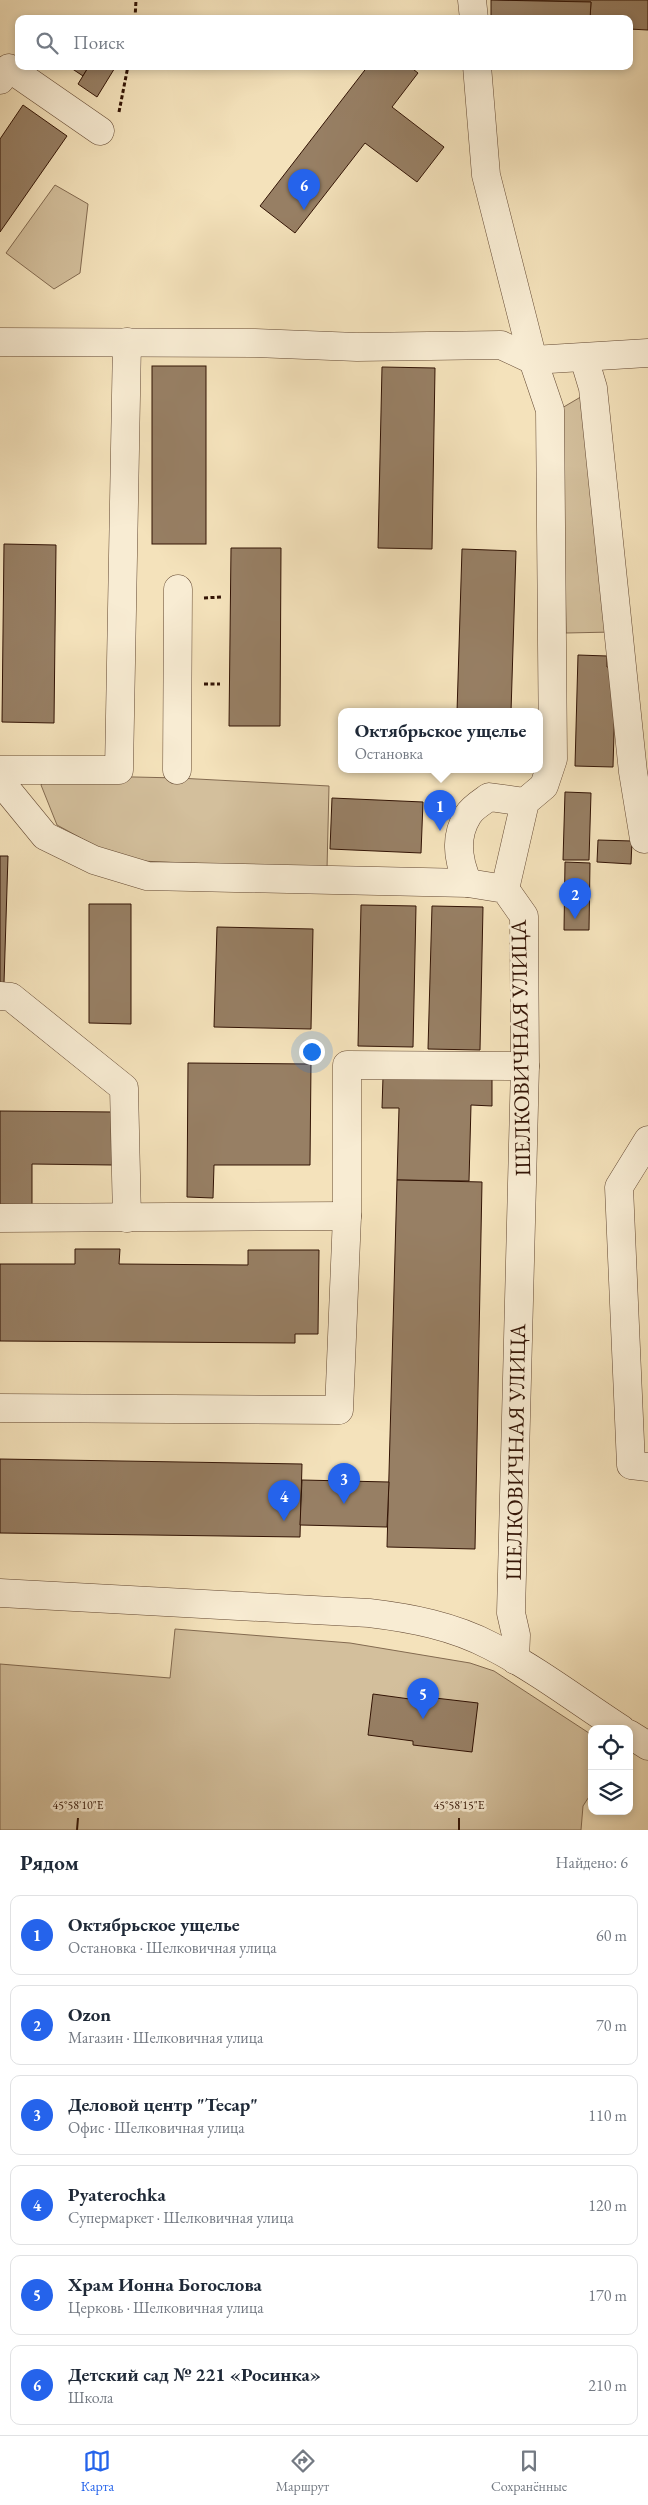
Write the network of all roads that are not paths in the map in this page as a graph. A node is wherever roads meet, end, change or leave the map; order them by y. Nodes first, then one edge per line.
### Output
1 (472, 0) edge
2 (474, 15) edge
3 (478, 70) edge
4 (0, 80) edge
5 (100, 131) road end
6 (0, 342) edge
7 (127, 342) junction
8 (648, 353) edge
9 (584, 358) junction
10 (533, 360) junction
11 (178, 589) dead end
12 (0, 770) edge
13 (177, 770) dead end
14 (0, 781) edge
15 (525, 802) junction
16 (644, 812) edge
17 (644, 840) dead end
18 (468, 883) junction
19 (505, 889) junction
20 (0, 996) edge
21 (525, 1066) junction
22 (648, 1140) edge
23 (347, 1216) junction
24 (0, 1218) edge
25 (127, 1218) junction
26 (0, 1408) edge
27 (648, 1467) edge
28 (0, 1593) edge
29 (515, 1660) junction
30 (615, 1725) edge
31 (633, 1737) edge
32 (648, 1746) edge

1 - 2 street
3 - 10 street
4 - 5 street
6 - 7 street
7 - 10 street
7 - 12 street
8 - 9 street
9 - 10 street
9 - 16 street
10 - 15 street
11 - 13 street
14 - 18 street, ШЕЛКОВИЧНАЯ УЛИЦА
15 - 18 street
15 - 19 street
16 - 17 street
18 - 19 street, ШЕЛКОВИЧНАЯ УЛИЦА
19 - 21 street, ШЕЛКОВИЧНАЯ УЛИЦА
20 - 25 street
21 - 23 street
21 - 29 street, ШЕЛКОВИЧНАЯ УЛИЦА
22 - 27 street
23 - 25 street
23 - 26 street
24 - 25 street
28 - 29 street
29 - 30 street
31 - 32 street

